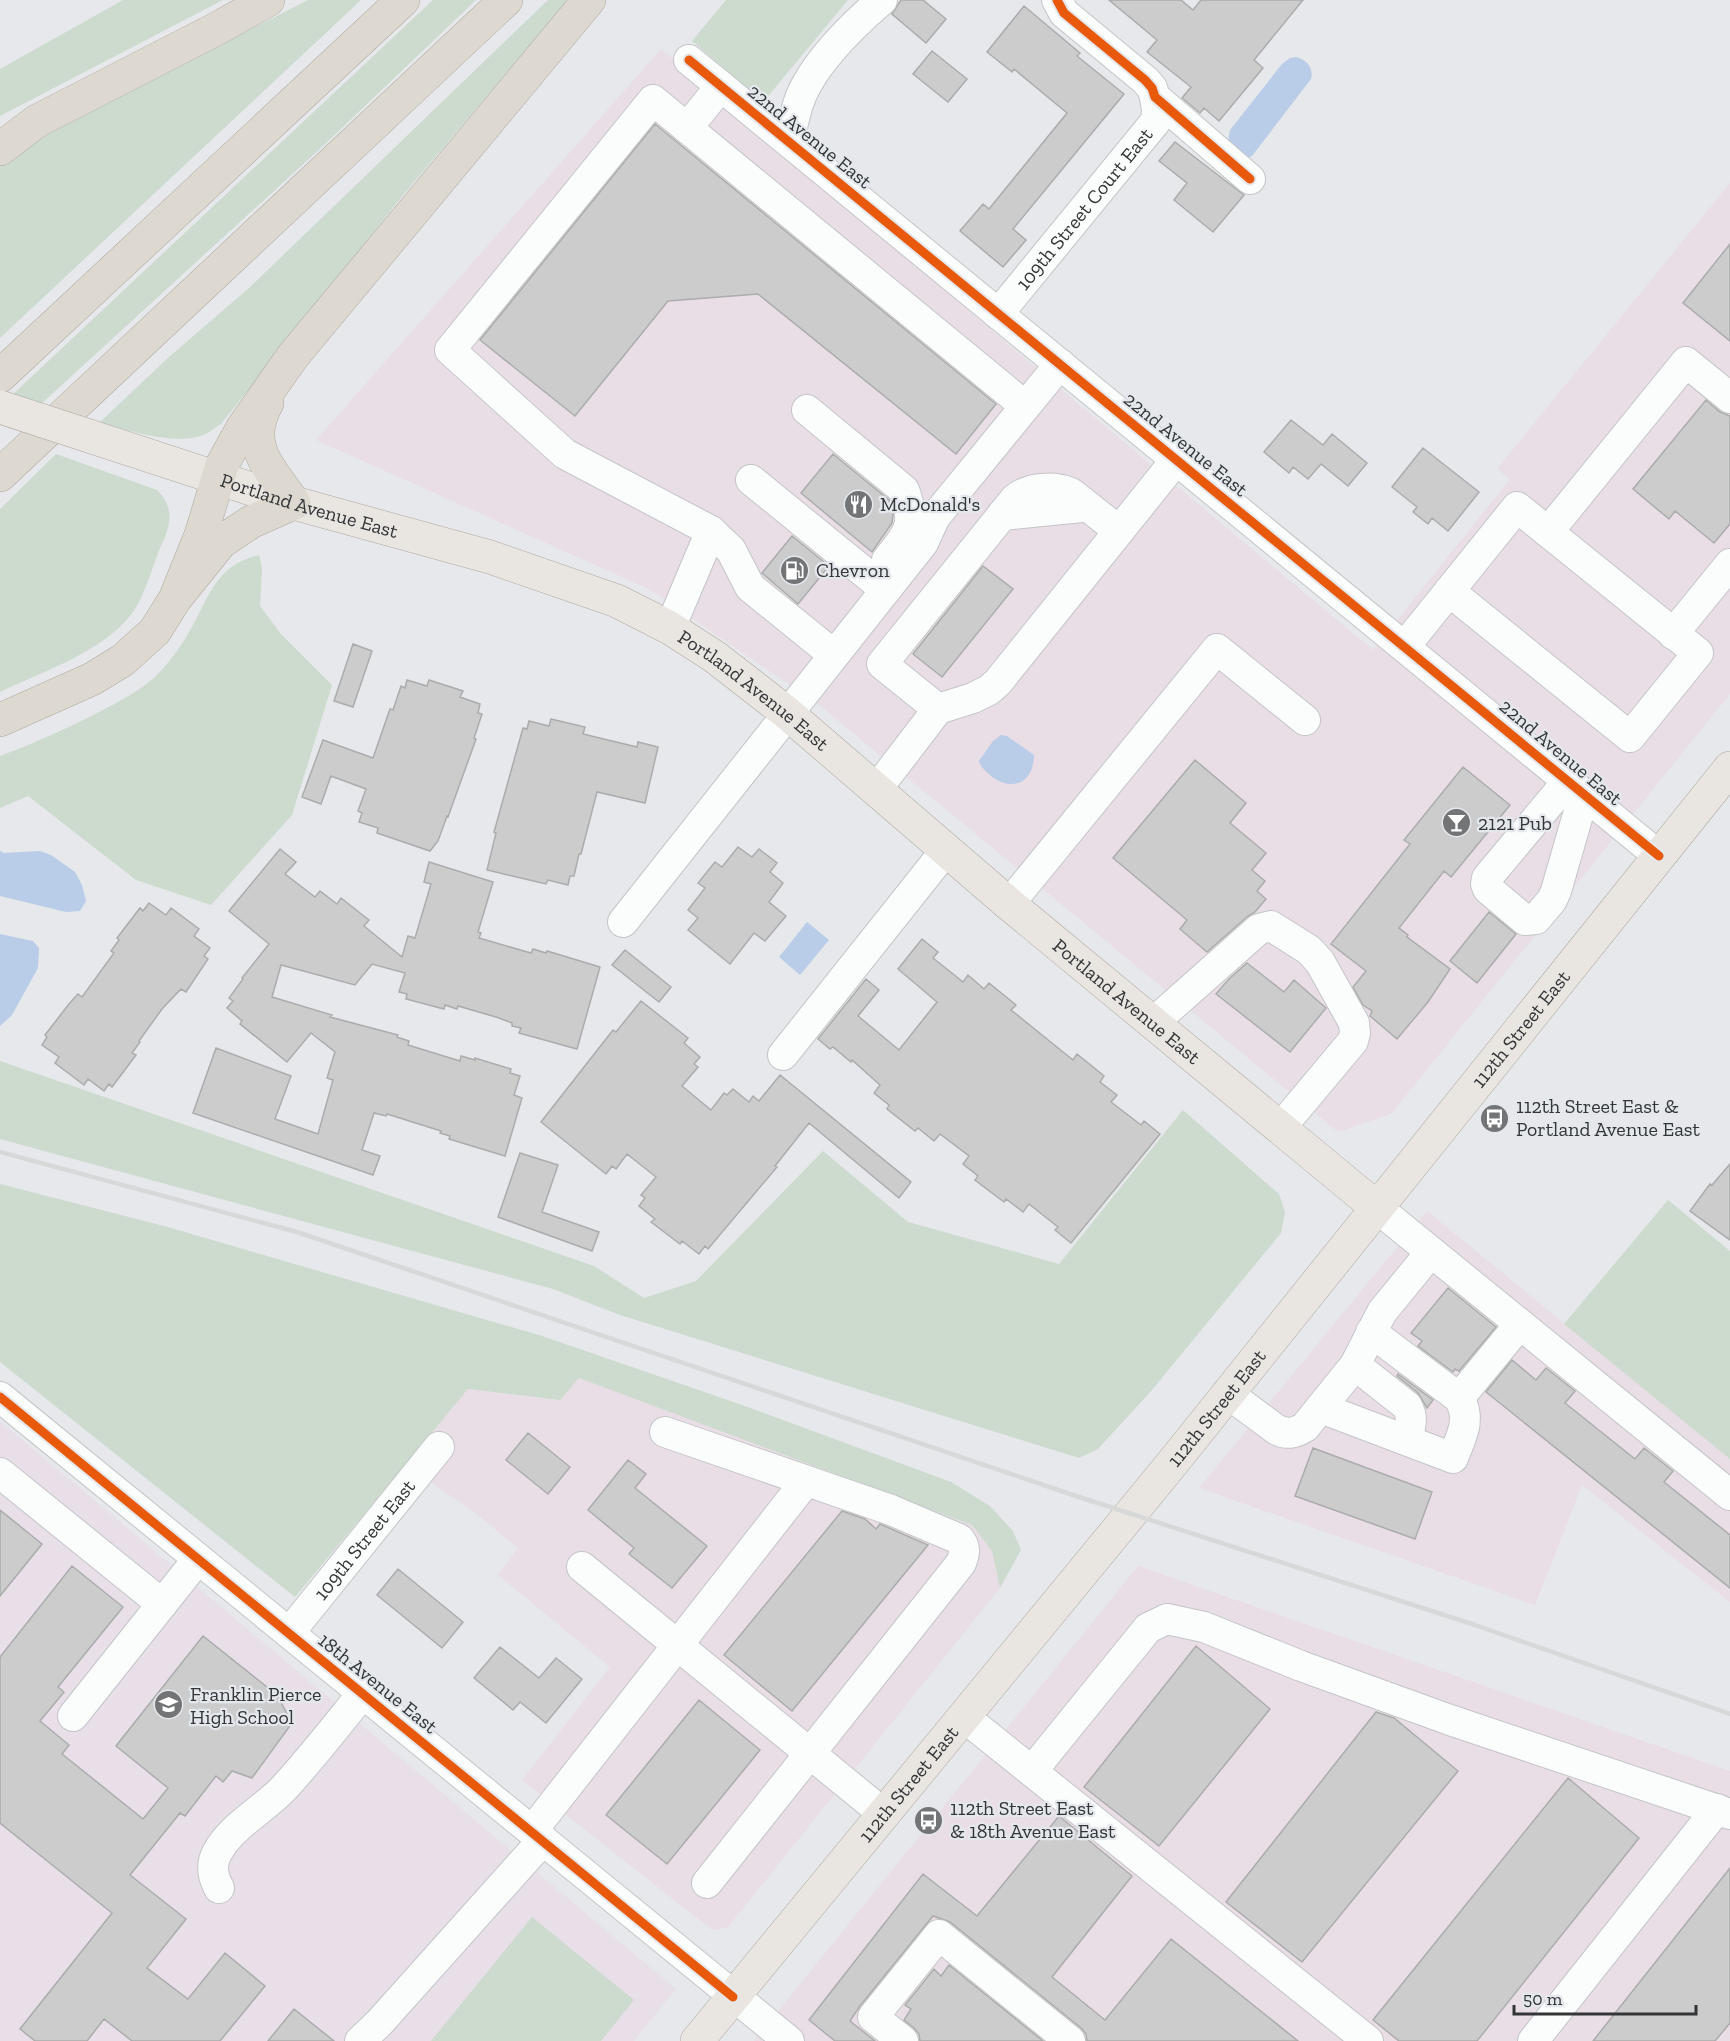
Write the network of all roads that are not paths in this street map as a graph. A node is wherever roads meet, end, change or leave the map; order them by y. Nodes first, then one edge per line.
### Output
1 (268, 0) edge
2 (403, 0) edge
3 (506, 0) edge
4 (589, 0) edge
5 (882, 0) edge
6 (1057, 0) edge
7 (689, 60) dead end
8 (721, 86) junction
9 (1155, 97) junction
10 (687, 128) junction
11 (789, 141) junction
12 (0, 149) edge
13 (1250, 179) dead end
14 (998, 314) junction
15 (293, 356) junction
16 (1060, 364) junction
17 (0, 376) edge
18 (1730, 398) edge
19 (1026, 406) junction
20 (0, 407) edge
21 (807, 410) dead end
22 (1176, 460) junction
23 (0, 475) edge
24 (218, 477) junction
25 (751, 480) dead end
26 (294, 503) junction
27 (711, 531) junction
28 (1119, 531) junction
29 (1548, 532) junction
30 (1730, 564) edge
31 (879, 584) junction
32 (1449, 591) junction
33 (175, 599) junction
34 (670, 628) junction
35 (1673, 633) junction
36 (1405, 646) junction
37 (834, 656) junction
38 (938, 709) junction
39 (788, 713) junction
40 (0, 720) edge
41 (1305, 720) dead end
42 (1730, 768) edge
43 (876, 790) junction
44 (946, 850) junction
45 (1659, 856) junction
46 (1009, 904) junction
47 (623, 922) dead end
48 (1154, 1022) junction
49 (783, 1055) dead end
50 (1281, 1127) junction
51 (1376, 1207) junction
52 (1431, 1252) junction
53 (1520, 1324) junction
54 (1371, 1332) junction
55 (1355, 1365) junction
56 (1227, 1393) junction
57 (0, 1397) edge
58 (1459, 1398) junction
59 (1321, 1408) junction
60 (665, 1432) dead end
61 (1407, 1440) junction
62 (439, 1447) dead end
63 (0, 1473) edge
64 (807, 1481) junction
65 (1730, 1495) edge
66 (198, 1559) junction
67 (582, 1567) dead end
68 (162, 1604) junction
69 (289, 1633) junction
70 (677, 1645) junction
71 (363, 1693) junction
72 (73, 1716) dead end
73 (964, 1717) junction
74 (810, 1754) junction
75 (1032, 1772) junction
76 (1724, 1811) edge
77 (884, 1814) junction
78 (538, 1835) junction
79 (707, 1883) dead end
80 (219, 1888) dead end
81 (733, 1997) junction
82 (360, 2041) edge
83 (697, 2041) edge
84 (789, 2041) edge
85 (903, 2041) edge
86 (1070, 2041) edge
87 (1368, 2041) edge
88 (1533, 2041) edge

1 - 12 highway
2 - 17 highway
3 - 23 highway
4 - 15 highway
5 - 11 street
6 - 9 street
7 - 8 street, 22nd Avenue East
8 - 10 street
8 - 11 street, 22nd Avenue East
9 - 13 street
9 - 14 street, 109th Street Court East
10 - 19 street
10 - 27 street
11 - 14 street, 22nd Avenue East
14 - 16 street, 22nd Avenue East
15 - 24 highway
15 - 26 highway
16 - 19 street
16 - 22 street, 22nd Avenue East
18 - 29 street
19 - 31 street
20 - 24 main road, Portland Avenue East, bridge
21 - 31 street
22 - 28 street
22 - 36 street, 22nd Avenue East
24 - 26 main road, Portland Avenue East
24 - 33 highway
25 - 31 street
26 - 33 highway
26 - 34 main road, Portland Avenue East
27 - 34 street
27 - 37 street
28 - 38 street
28 - 38 street
29 - 32 street
29 - 35 street
30 - 35 street
31 - 37 street
32 - 35 street
32 - 36 street
33 - 40 highway
34 - 39 main road, Portland Avenue East
36 - 45 street, 22nd Avenue East
37 - 39 street
38 - 43 street
39 - 43 main road, Portland Avenue East
39 - 47 street
41 - 46 street
42 - 45 main road, 112th Street East
43 - 44 main road, Portland Avenue East
44 - 46 main road, Portland Avenue East
44 - 49 street
45 - 51 main road, 112th Street East
46 - 48 main road, Portland Avenue East
48 - 50 main road, Portland Avenue East
48 - 50 street
50 - 51 main road, Portland Avenue East
51 - 52 street
51 - 56 main road, 112th Street East
52 - 53 street
52 - 54 street
53 - 58 street
53 - 65 street
54 - 55 street
54 - 58 street
55 - 59 street
55 - 61 street
56 - 59 street
56 - 73 main road, 112th Street East
57 - 66 street, 18th Avenue East
58 - 61 street
59 - 61 street
60 - 64 street
62 - 69 street, 109th Street East
63 - 68 street
64 - 70 street
64 - 74 street
66 - 68 street
66 - 69 street, 18th Avenue East
67 - 70 street
68 - 72 street
69 - 71 street, 18th Avenue East
70 - 74 street
70 - 78 street
71 - 78 street, 18th Avenue East
71 - 80 street
73 - 75 street
73 - 77 main road, 112th Street East
74 - 77 street
74 - 79 street
75 - 76 street
75 - 87 street
76 - 88 street
77 - 81 main road, 112th Street East
78 - 81 street, 18th Avenue East
78 - 82 street
81 - 83 main road, 112th Street East
81 - 84 street, 18th Avenue East
85 - 86 street

